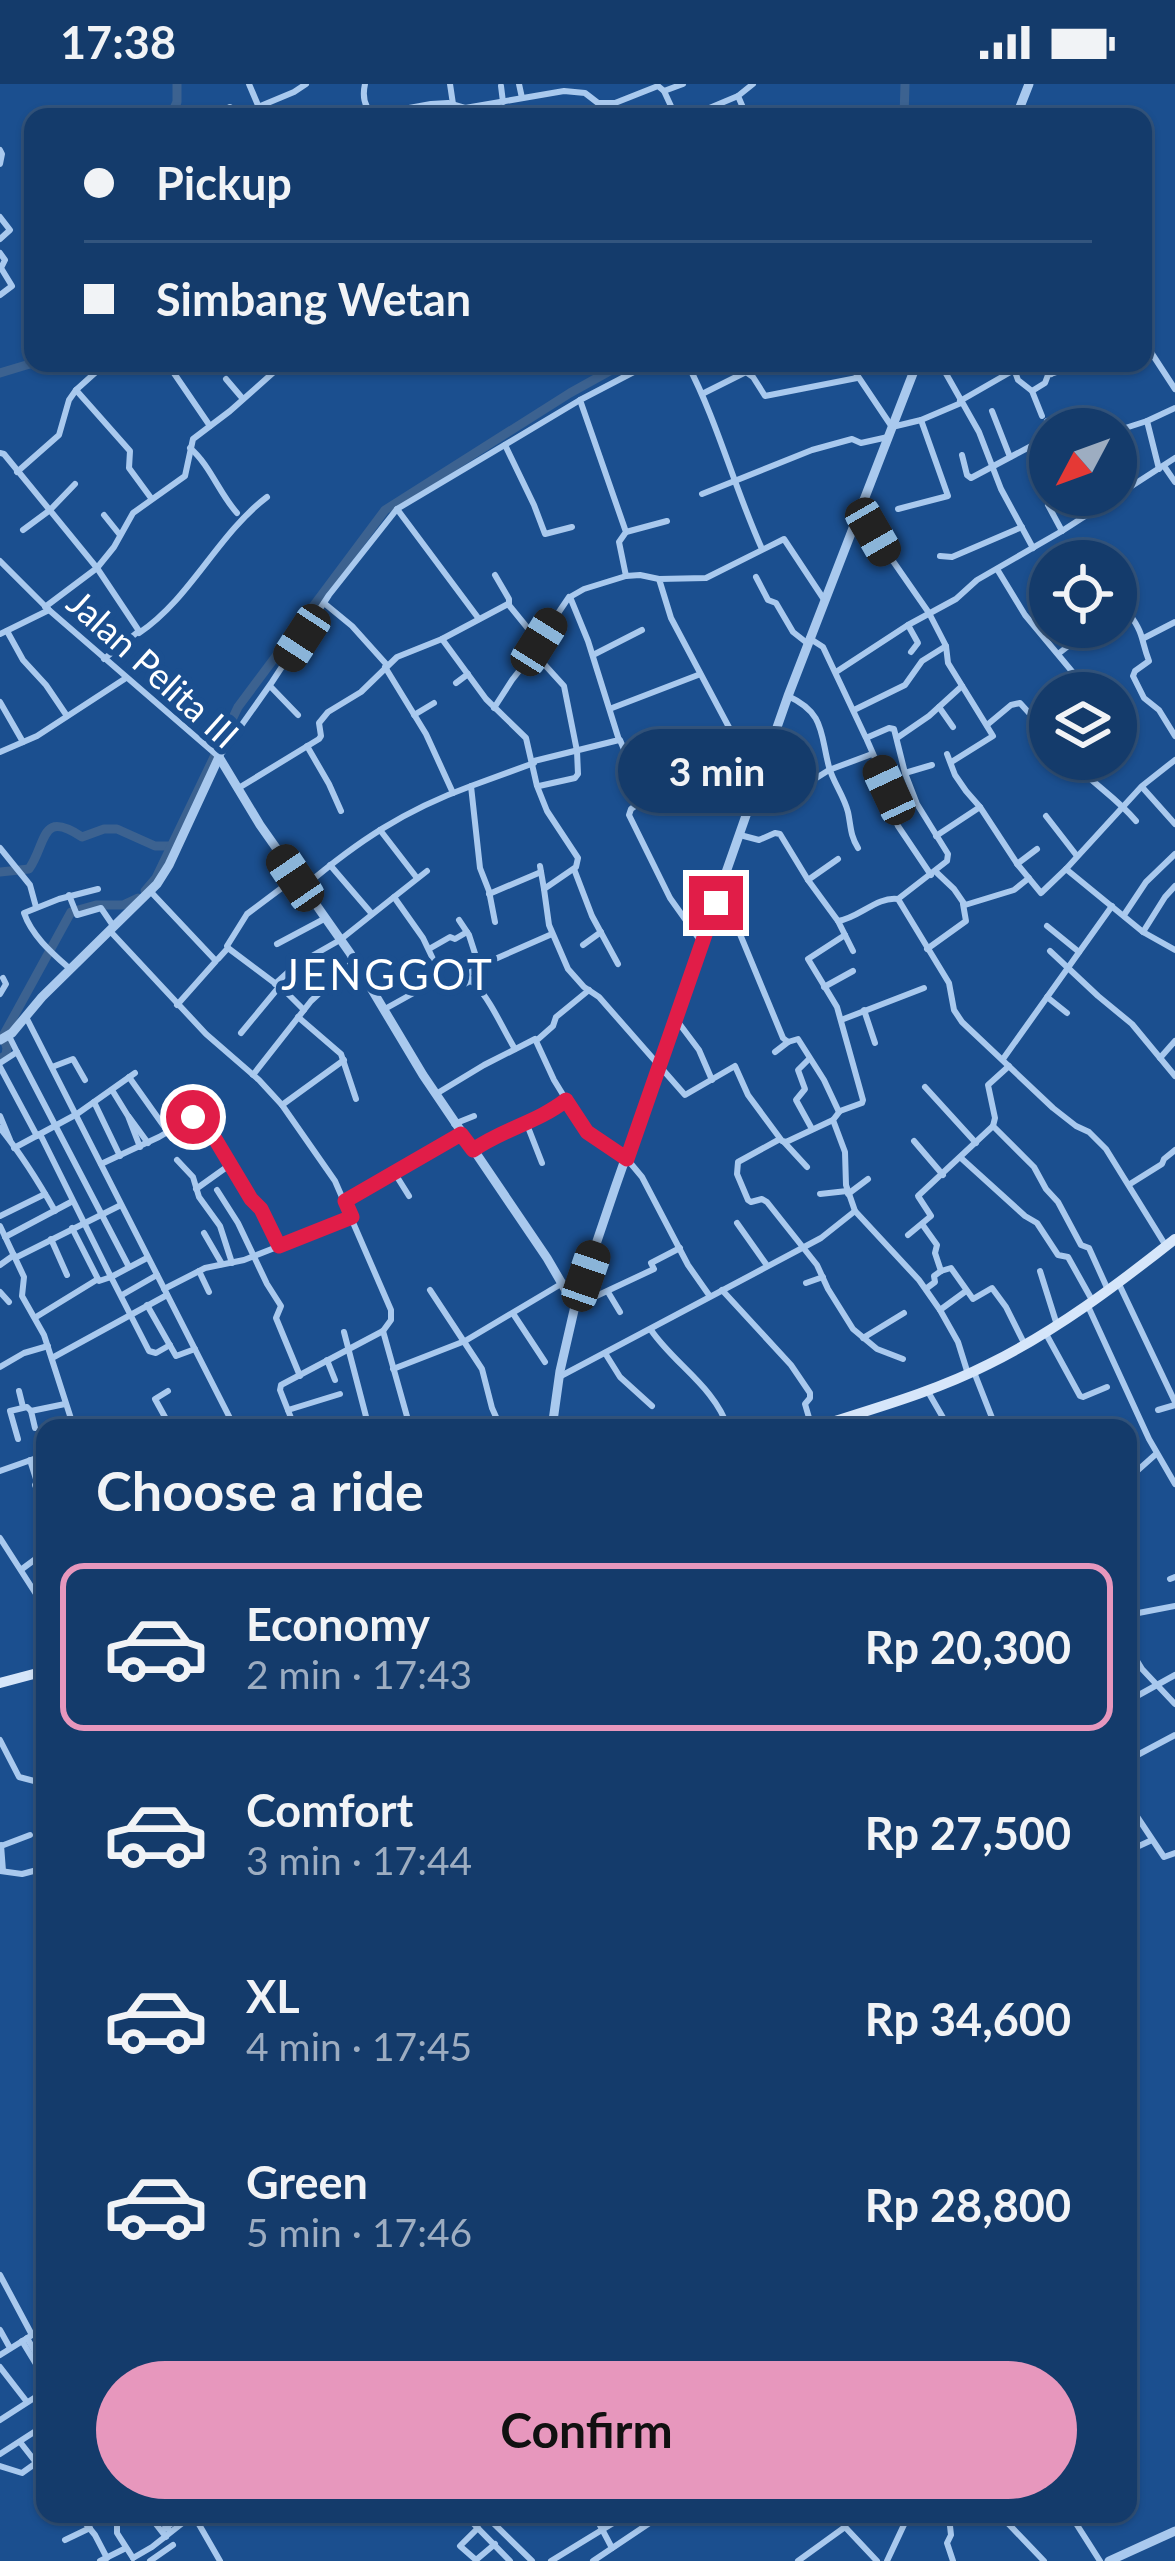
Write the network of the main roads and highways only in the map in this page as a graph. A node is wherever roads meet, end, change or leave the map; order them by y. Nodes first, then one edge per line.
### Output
1 (1170, 1242) edge
2 (860, 1419) edge
3 (36, 1673) edge
4 (0, 1683) edge

1 - 2 main road
3 - 4 main road

